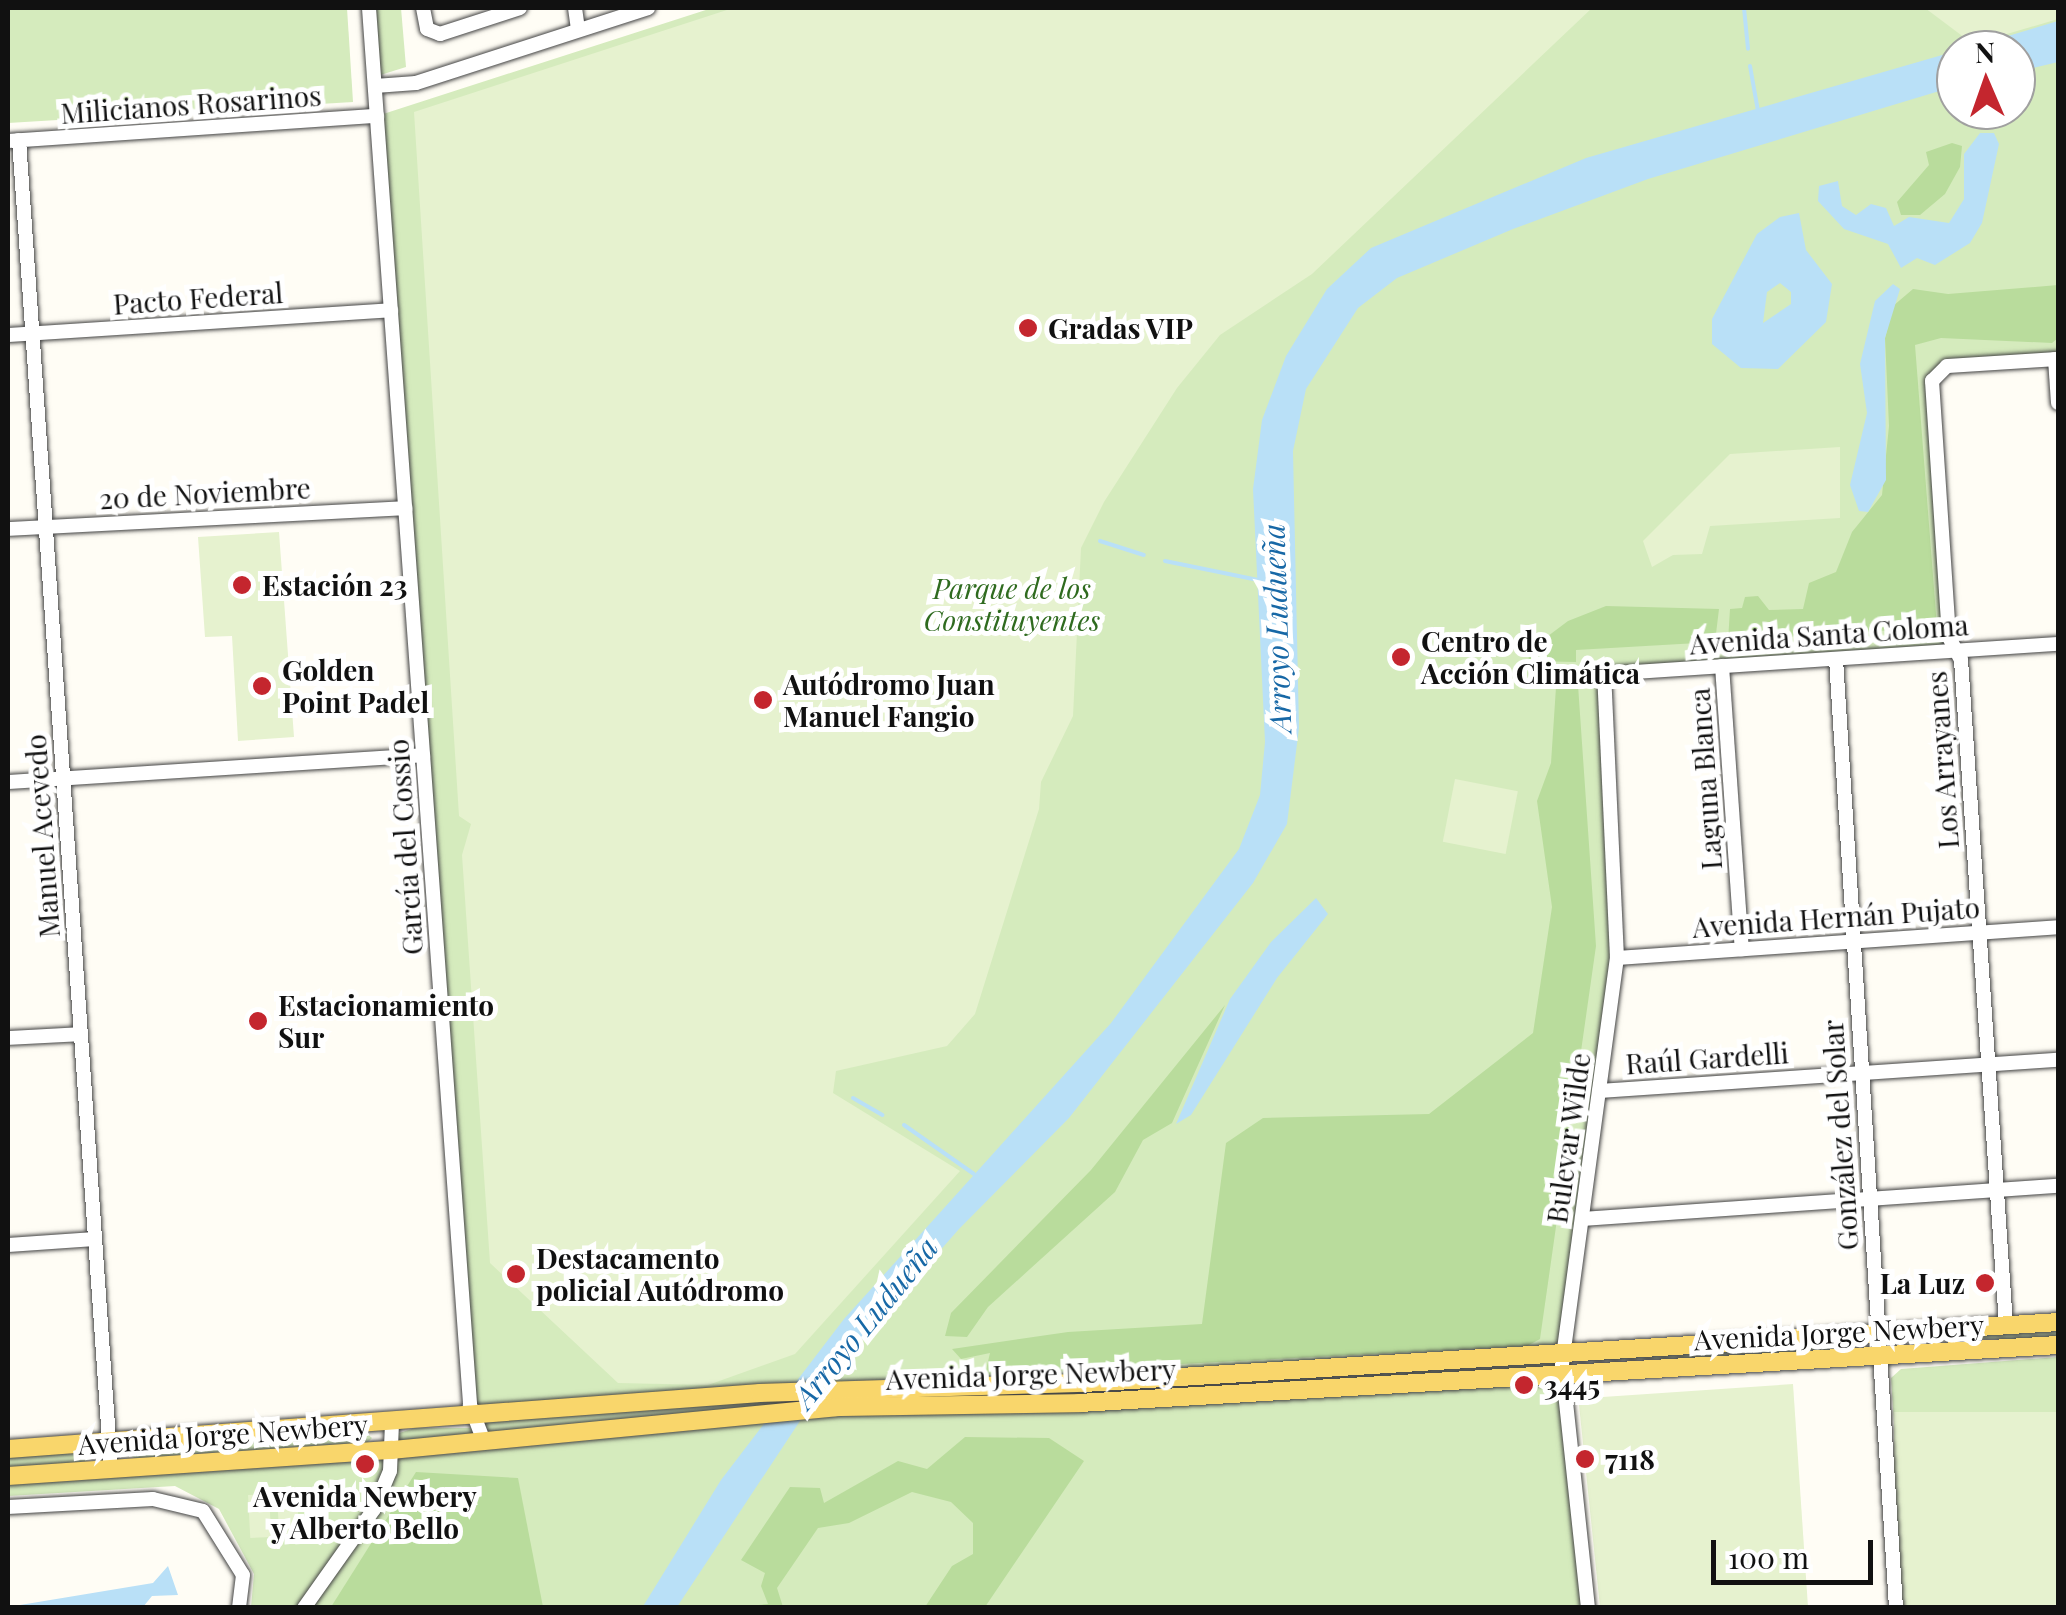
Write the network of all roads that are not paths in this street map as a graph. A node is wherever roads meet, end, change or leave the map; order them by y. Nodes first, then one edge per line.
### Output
1 (369, 8) edge
2 (423, 8) edge
3 (520, 8) edge
4 (648, 8) edge
5 (571, 16) edge
6 (375, 86) junction
7 (377, 116) junction
8 (13, 140) edge
9 (391, 310) junction
10 (32, 334) junction
11 (8, 335) edge
12 (2057, 359) edge
13 (2058, 403) edge
14 (406, 508) junction
15 (46, 527) junction
16 (8, 529) edge
17 (2058, 644) edge
18 (1956, 650) junction
19 (1836, 659) junction
20 (1722, 666) junction
21 (1604, 674) joint
22 (423, 755) junction
23 (63, 778) junction
24 (8, 782) edge
25 (2058, 927) edge
26 (1980, 932) junction
27 (1853, 941) junction
28 (1742, 949) junction
29 (1617, 958) junction
30 (81, 1034) junction
31 (8, 1038) edge
32 (2058, 1060) edge
33 (1988, 1064) junction
34 (1862, 1073) junction
35 (1599, 1091) junction
36 (2058, 1186) edge
37 (1997, 1190) junction
38 (1870, 1199) junction
39 (1582, 1219) junction
40 (95, 1239) junction
41 (8, 1245) edge
42 (2058, 1322) edge
43 (2006, 1325) junction
44 (1878, 1334) junction
45 (2058, 1346) edge
46 (1563, 1352) junction
47 (1880, 1358) junction
48 (1564, 1376) junction
49 (476, 1417) junction
50 (392, 1423) junction
51 (484, 1441) junction
52 (109, 1442) junction
53 (8, 1449) edge
54 (392, 1450) junction
55 (111, 1469) junction
56 (8, 1476) edge
57 (8, 1508) edge
58 (239, 1608) edge
59 (304, 1608) edge
60 (1588, 1608) edge
61 (1896, 1608) edge

1 - 6 street, García del Cossio
2 - 3 street
4 - 5 street
5 - 6 street
6 - 7 street, García del Cossio
7 - 8 street, Milicianos Rosarinos
7 - 9 street, García del Cossio
8 - 10 street, Manuel Acevedo
9 - 10 street, Pacto Federal
9 - 14 street, García del Cossio
10 - 11 street, Pacto Federal
10 - 15 street, Manuel Acevedo
12 - 13 street
12 - 18 street, Los Arrayanes
14 - 15 street, 20 de Noviembre
14 - 22 street, García del Cossio
15 - 16 street, 20 de Noviembre
15 - 23 street, Manuel Acevedo
17 - 18 street, Avenida Santa Coloma
18 - 19 street, Avenida Santa Coloma
18 - 26 street, Los Arrayanes
19 - 20 street, Avenida Santa Coloma
19 - 27 street, González del Solar
20 - 21 street, Avenida Santa Coloma
20 - 28 street, Laguna Blanca
21 - 29 street, Bulevar Wilde
22 - 23 street
22 - 49 street, García del Cossio
23 - 24 street
23 - 30 street, Manuel Acevedo
25 - 26 street, Avenida Hernán Pujato
26 - 27 street, Avenida Hernán Pujato
26 - 33 street, Los Arrayanes
27 - 28 street, Avenida Hernán Pujato
27 - 34 street, González del Solar
28 - 29 street, Avenida Hernán Pujato
29 - 35 street, Bulevar Wilde
30 - 31 street
30 - 40 street, Manuel Acevedo
32 - 33 street, Raúl Gardelli
33 - 34 street, Raúl Gardelli
33 - 37 street, Los Arrayanes
34 - 35 street, Raúl Gardelli
34 - 38 street, González del Solar
35 - 39 street, Bulevar Wilde
36 - 37 street
37 - 38 street
37 - 43 street, Los Arrayanes
38 - 39 street
38 - 44 street, González del Solar
39 - 46 street, Bulevar Wilde
40 - 41 street
40 - 52 street, Manuel Acevedo
42 - 43 main road, Avenida Jorge Newbery
43 - 44 main road, Avenida Jorge Newbery
44 - 46 main road, Avenida Jorge Newbery
44 - 47 street, González del Solar
45 - 47 main road, Avenida Jorge Newbery
46 - 48 street, Bulevar Wilde
46 - 49 main road, Avenida Jorge Newbery
47 - 48 main road, Avenida Jorge Newbery
47 - 61 street, González del Solar
48 - 51 main road, Avenida Jorge Newbery
48 - 60 street, Bulevar Wilde
49 - 50 main road, Avenida Jorge Newbery
49 - 51 street, García del Cossio
50 - 52 main road, Avenida Jorge Newbery
50 - 54 street
51 - 54 main road, Avenida Jorge Newbery
52 - 53 main road, Avenida Jorge Newbery
52 - 55 street, Manuel Acevedo
54 - 55 main road, Avenida Jorge Newbery
54 - 59 street
55 - 56 main road, Avenida Jorge Newbery
57 - 58 street

